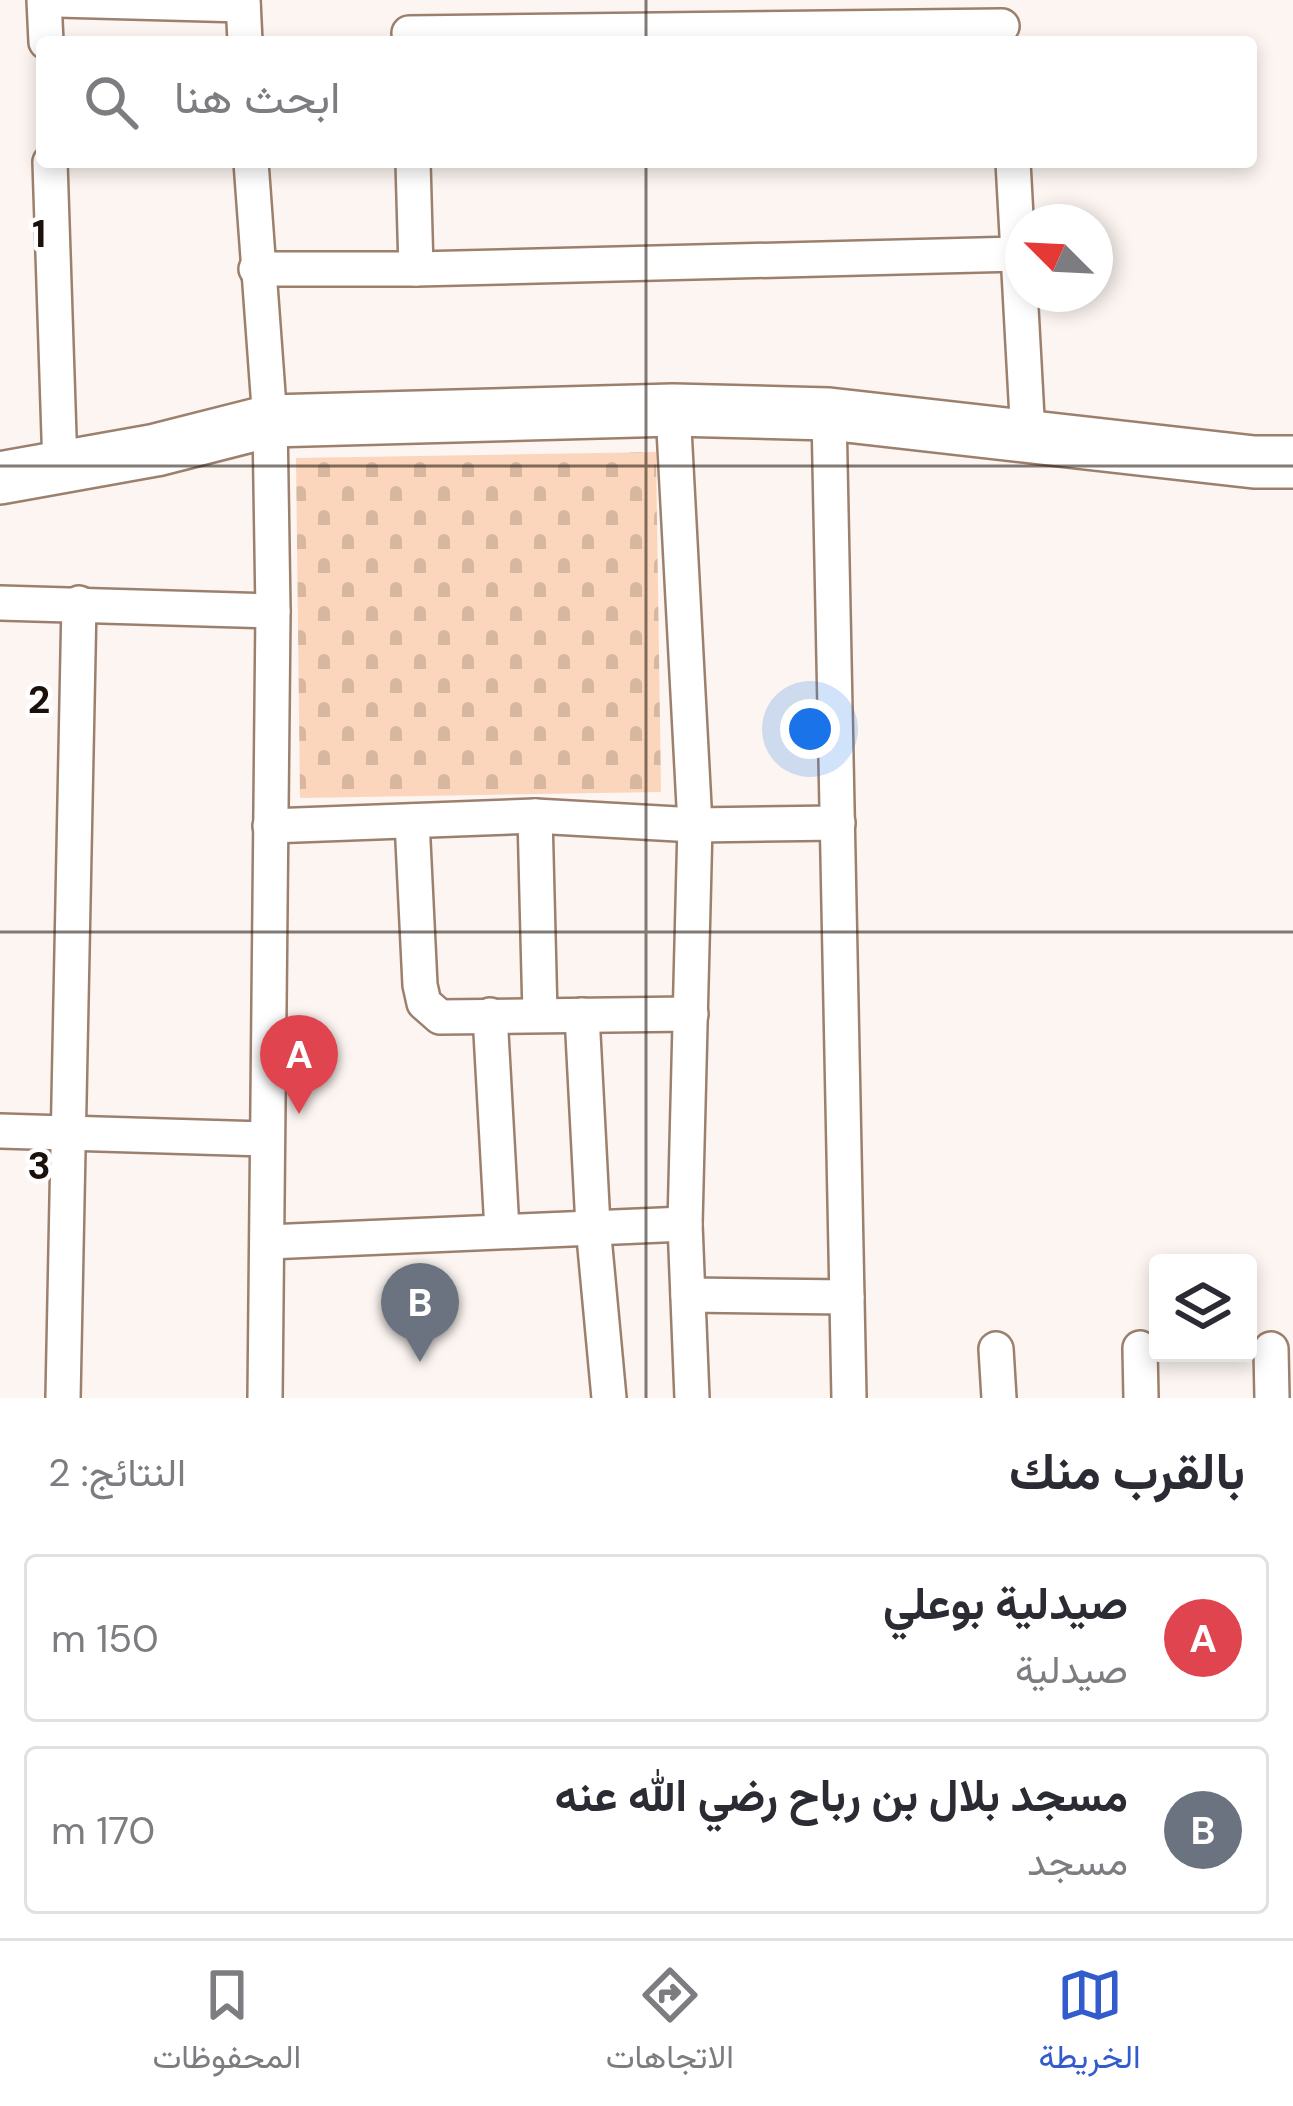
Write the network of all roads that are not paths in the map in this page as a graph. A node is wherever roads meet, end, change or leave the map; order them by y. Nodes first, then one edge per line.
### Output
1 (44, 0) edge
2 (58, 0) edge
3 (243, 2) edge
4 (755, 15) edge
5 (1003, 23) edge
6 (409, 25) edge
7 (46, 36) edge
8 (245, 36) edge
9 (50, 168) edge
10 (250, 168) edge
11 (413, 168) edge
12 (1012, 168) edge
13 (1015, 204) edge
14 (1005, 254) edge
15 (256, 269) junction
16 (416, 269) junction
17 (1022, 312) edge
18 (673, 410) junction
19 (829, 414) junction
20 (270, 421) junction
21 (1028, 436) junction
22 (1283, 463) edge
23 (60, 467) junction
24 (0, 478) edge
25 (0, 603) edge
26 (79, 603) junction
27 (272, 611) junction
28 (536, 816) junction
29 (412, 820) junction
30 (838, 823) junction
31 (695, 825) junction
32 (270, 826) junction
33 (691, 1014) junction
34 (490, 1015) junction
35 (540, 1015) junction
36 (582, 1016) junction
37 (0, 1131) edge
38 (71, 1133) junction
39 (266, 1139) junction
40 (685, 1225) junction
41 (593, 1226) junction
42 (502, 1230) junction
43 (268, 1242) junction
44 (688, 1295) junction
45 (847, 1297) junction
46 (996, 1348) dead end
47 (1141, 1348) dead end
48 (1271, 1348) dead end
49 (63, 1398) edge
50 (265, 1398) edge
51 (609, 1398) edge
52 (692, 1398) edge
53 (848, 1398) edge
54 (999, 1398) edge
55 (1141, 1398) edge
56 (1272, 1398) edge

1 - 7 street
2 - 3 street
3 - 8 street
4 - 5 street
4 - 6 street
9 - 23 street
10 - 15 street
11 - 16 street
12 - 13 street
14 - 16 street
15 - 16 street
15 - 20 street
17 - 21 street
18 - 19 main road
18 - 20 main road
18 - 31 street
19 - 21 main road
19 - 30 street
20 - 23 main road
20 - 27 street
21 - 22 main road
23 - 24 main road
25 - 26 street
26 - 27 street
26 - 38 street
27 - 32 street
28 - 29 street
28 - 31 street
28 - 35 street
29 - 32 street
29 - 34 street
30 - 31 street
30 - 45 street
31 - 33 street
32 - 39 street
33 - 36 street
33 - 40 street
34 - 35 street
34 - 42 street
35 - 36 street
36 - 41 street
37 - 38 street
38 - 39 street
38 - 49 street
39 - 43 street
40 - 41 street
40 - 44 street
41 - 42 street
41 - 51 street
42 - 43 street
43 - 50 street
44 - 45 street
44 - 52 street
45 - 53 street
46 - 54 street
47 - 55 street
48 - 56 street

